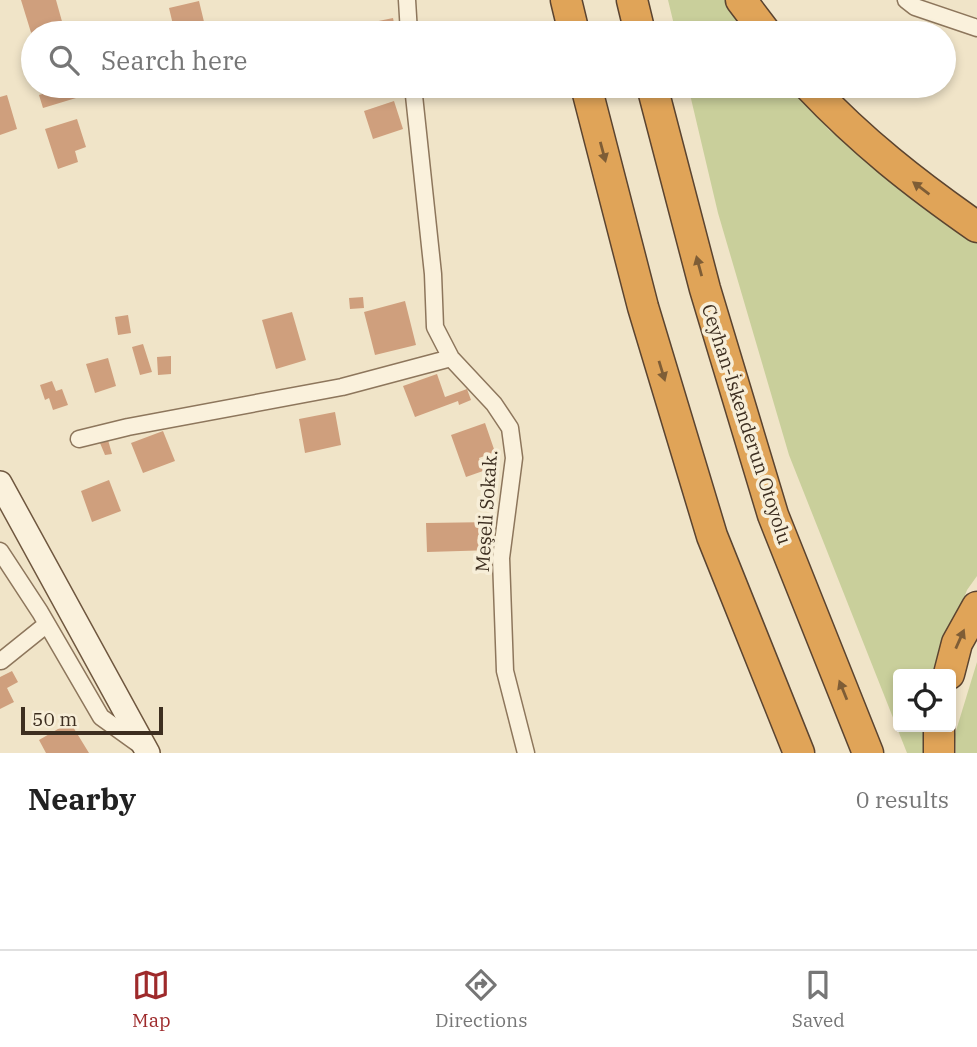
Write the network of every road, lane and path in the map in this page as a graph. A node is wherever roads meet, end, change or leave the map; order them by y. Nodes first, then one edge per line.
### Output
1 (407, 0) edge
2 (566, 0) edge
3 (632, 0) edge
4 (741, 0) edge
5 (905, 0) edge
6 (409, 21) edge
7 (571, 21) edge
8 (637, 21) edge
9 (757, 21) edge
10 (977, 28) edge
11 (414, 98) edge
12 (589, 98) edge
13 (655, 98) edge
14 (820, 98) edge
15 (977, 227) edge
16 (451, 358) junction
17 (79, 439) dead end
18 (0, 484) edge
19 (712, 536) junction
20 (0, 551) edge
21 (977, 607) edge
22 (47, 624) junction
23 (1, 661) edge
24 (949, 669) edge
25 (939, 732) edge
26 (146, 751) edge
27 (526, 753) edge
28 (792, 753) edge
29 (799, 753) edge
30 (868, 753) edge
31 (939, 753) edge

1 - 6 street
2 - 7 highway
3 - 8 highway
4 - 9 highway
5 - 10 street
11 - 16 street, Meşeli Sokak.
12 -> 19 highway
30 -> 13 highway, Ceyhan-İskenderun Otoyolu
15 -> 14 highway
16 - 17 street
16 - 27 street, Meşeli Sokak.
18 - 26 street
19 - 28 highway
19 - 29 highway
20 - 22 street
24 -> 21 highway
22 - 23 street
22 - 26 street
25 - 31 highway

